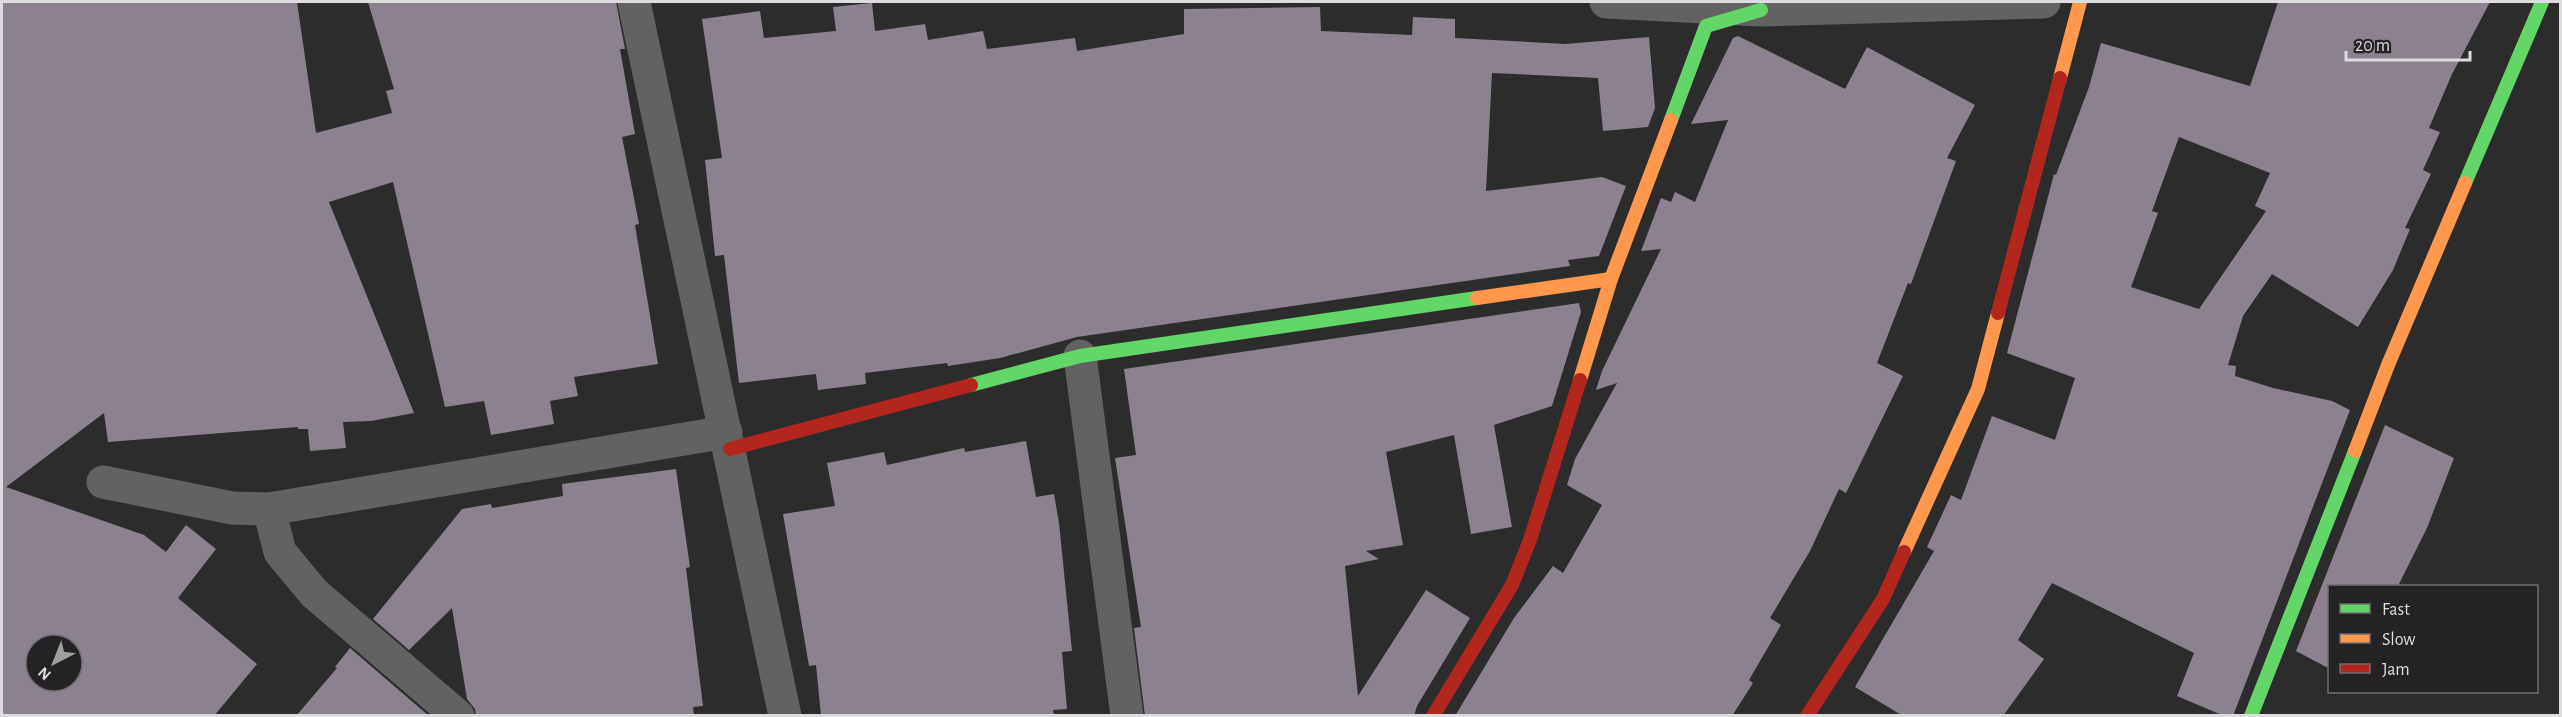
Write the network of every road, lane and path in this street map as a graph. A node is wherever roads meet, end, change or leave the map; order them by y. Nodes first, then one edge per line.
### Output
1 (634, 2) edge
2 (1606, 2) edge
3 (2043, 2) edge
4 (2080, 2) edge
5 (2542, 2) edge
6 (1761, 10) junction
7 (1611, 279) junction
8 (1080, 356) junction
9 (728, 441) junction
10 (103, 482) dead end
11 (269, 509) junction
12 (458, 716) edge
13 (785, 716) edge
14 (1127, 716) edge
15 (1433, 716) edge
16 (1807, 716) edge
17 (2251, 716) edge

1 - 9 street
2 - 6 street
3 - 6 street
4 - 16 street
5 - 17 street
6 - 7 street
7 - 8 street
7 - 15 street
8 - 9 street
8 - 14 street
9 - 11 street
9 - 13 street
10 - 11 street
11 - 12 street

